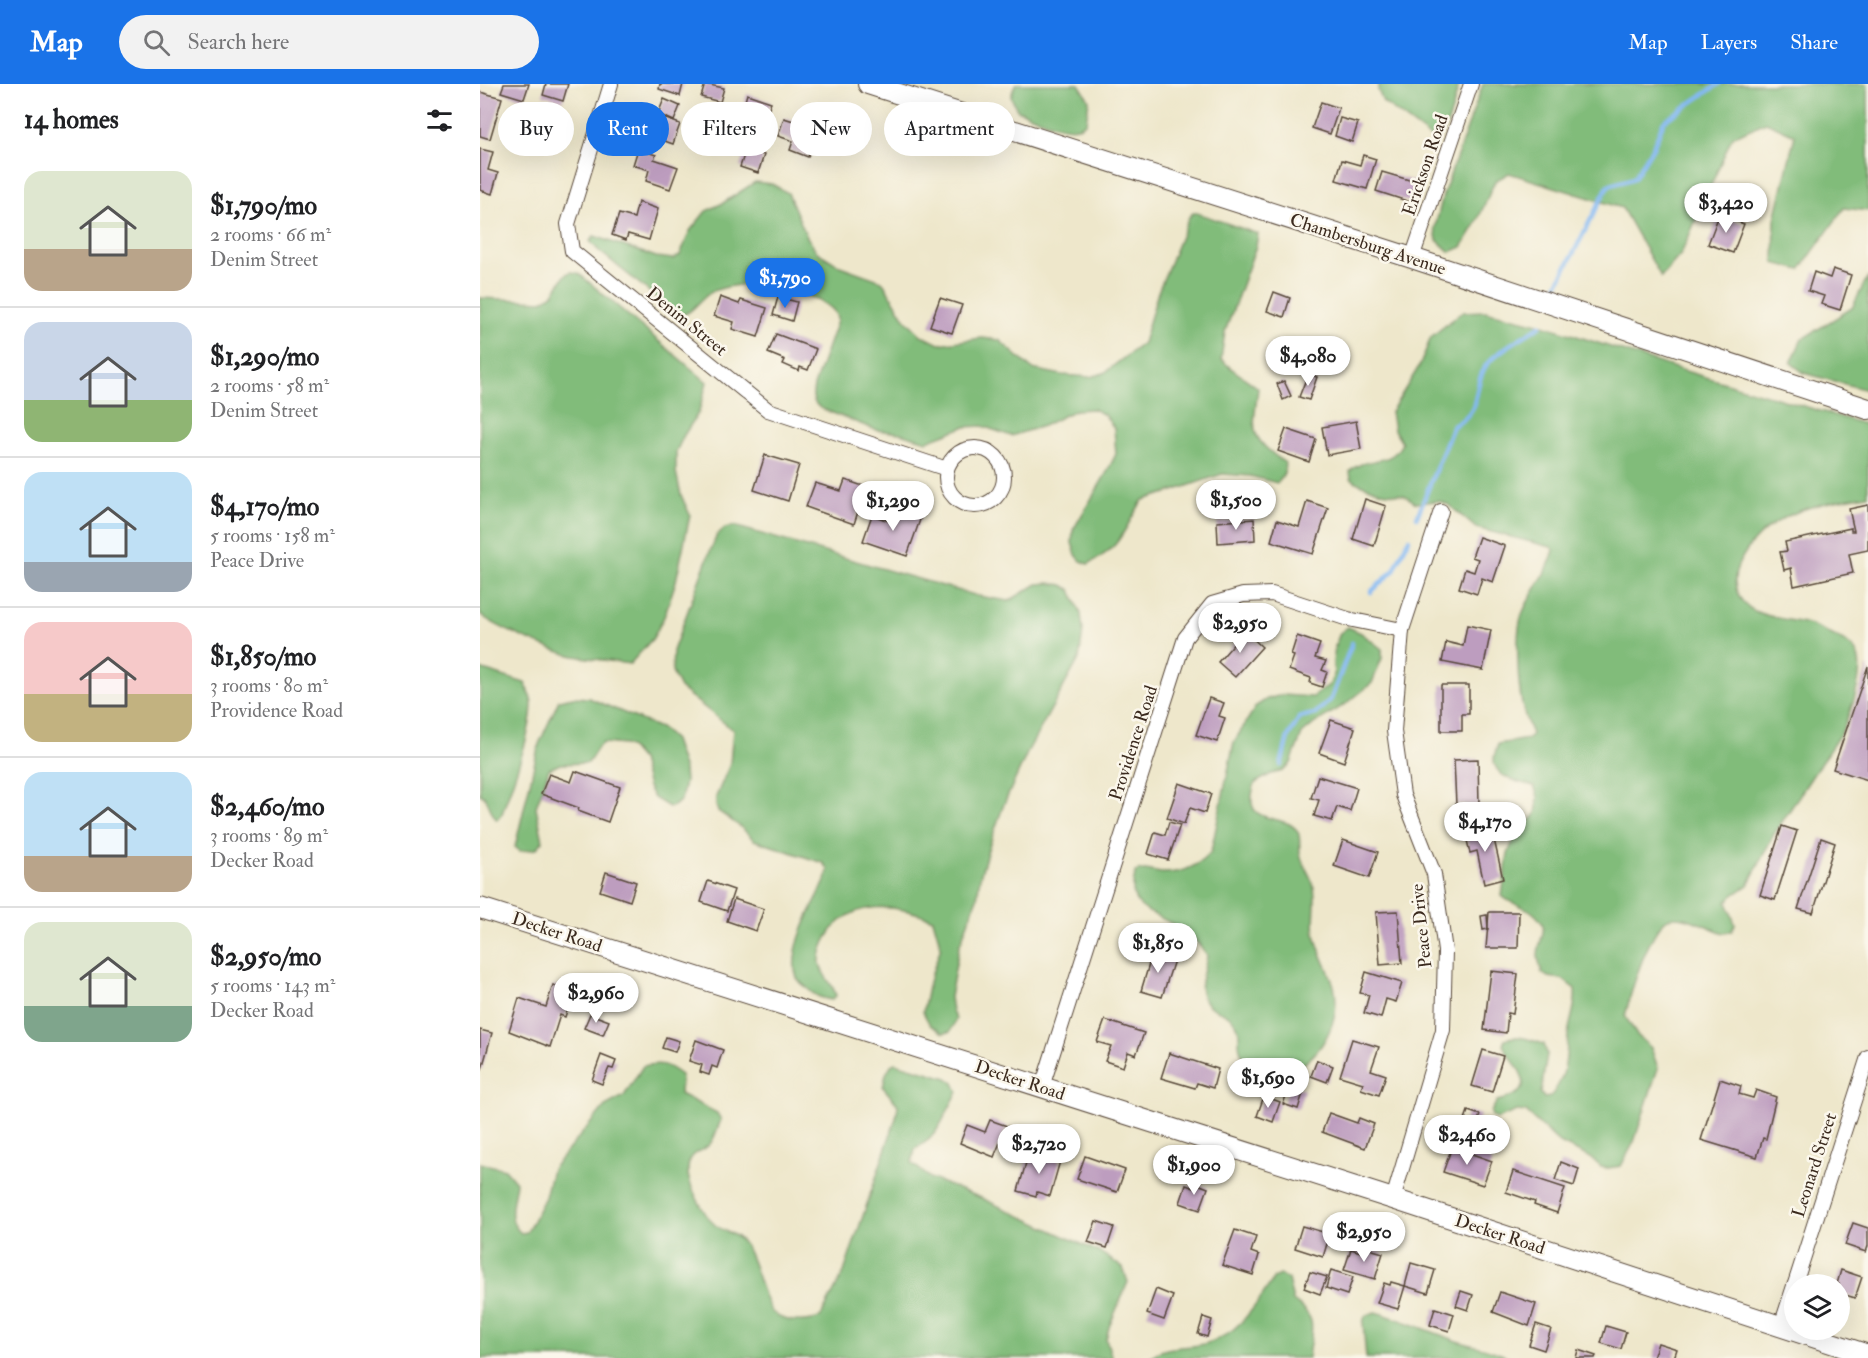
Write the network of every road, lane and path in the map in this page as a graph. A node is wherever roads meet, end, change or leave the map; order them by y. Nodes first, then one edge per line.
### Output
1 (611, 84) edge
2 (868, 84) edge
3 (1471, 84) edge
4 (1412, 258) junction
5 (1868, 409) edge
6 (947, 469) junction
7 (1441, 511) dead end
8 (1402, 630) junction
9 (480, 908) edge
10 (1868, 1057) edge
11 (1042, 1087) junction
12 (1393, 1199) junction
13 (1798, 1274) edge
14 (1784, 1317) edge
15 (1781, 1326) junction
16 (1868, 1354) edge

1 - 6 street, Denim Street
2 - 4 street, Chambersburg Avenue
3 - 4 street, Erickson Road
4 - 5 street, Chambersburg Avenue
6 - 6 street
7 - 8 street, Peace Drive
8 - 11 street, Providence Road
8 - 12 street, Peace Drive
9 - 11 street, Decker Road
10 - 13 street, Leonard Street
11 - 12 street, Decker Road
12 - 15 street, Decker Road
14 - 15 street, Leonard Street
15 - 16 street, Decker Road

